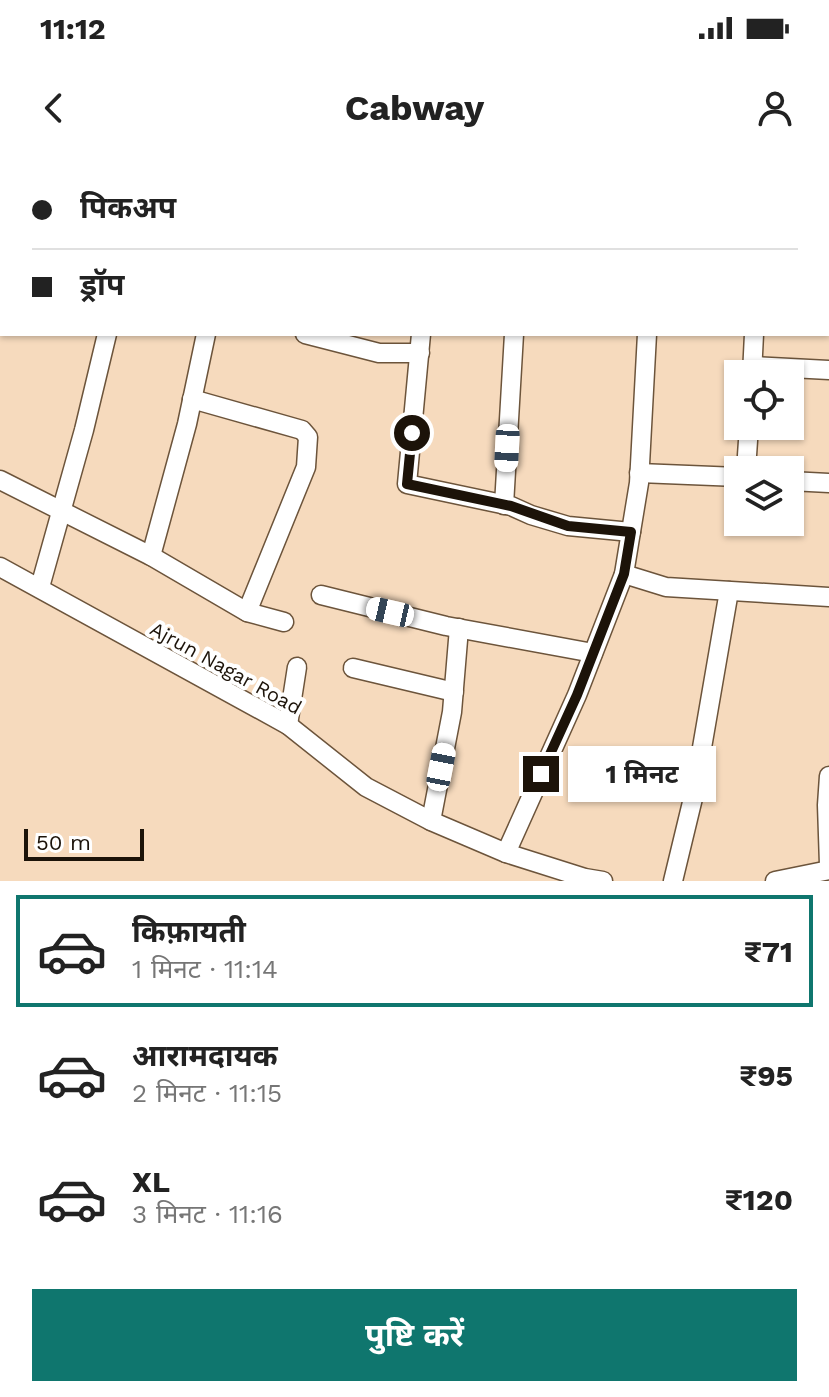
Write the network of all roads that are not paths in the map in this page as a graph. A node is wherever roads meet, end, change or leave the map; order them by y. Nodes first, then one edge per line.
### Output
1 (107, 336) edge
2 (206, 336) edge
3 (313, 336) edge
4 (421, 336) edge
5 (514, 336) edge
6 (647, 336) edge
7 (754, 336) edge
8 (420, 353) junction
9 (753, 360) edge
10 (804, 370) edge
11 (829, 370) edge
12 (192, 399) junction
13 (639, 473) junction
14 (724, 476) edge
15 (0, 480) edge
16 (804, 482) edge
17 (829, 483) edge
18 (504, 505) junction
19 (60, 510) junction
20 (631, 532) junction
21 (151, 556) junction
22 (0, 567) edge
23 (624, 574) junction
24 (40, 587) junction
25 (729, 591) junction
26 (321, 595) dead end
27 (829, 597) edge
28 (247, 612) junction
29 (284, 622) dead end
30 (459, 628) junction
31 (593, 653) junction
32 (297, 667) dead end
33 (353, 668) dead end
34 (454, 692) junction
35 (288, 725) junction
36 (829, 776) edge
37 (431, 821) junction
38 (506, 853) junction
39 (829, 867) edge
40 (603, 881) edge
41 (673, 881) edge
42 (775, 881) edge

1 - 19 street
2 - 12 street
3 - 8 street
4 - 8 street
5 - 18 street
6 - 13 street
7 - 9 street
8 - 18 street
10 - 11 street
12 - 21 street
12 - 28 street
13 - 14 street
13 - 20 street
15 - 19 street
16 - 17 street
18 - 20 street
19 - 21 street
19 - 24 street
20 - 23 street
21 - 28 street
22 - 24 street, Ajrun Nagar Road
23 - 25 street
23 - 31 street
24 - 35 street, Ajrun Nagar Road
25 - 27 street
25 - 41 street
26 - 30 street
28 - 29 street
30 - 31 street
30 - 34 street
31 - 38 street
32 - 35 street
33 - 34 street
34 - 37 street
35 - 37 street, Ajrun Nagar Road
36 - 39 street
37 - 38 street, Ajrun Nagar Road
38 - 40 street, Ajrun Nagar Road
39 - 42 street

